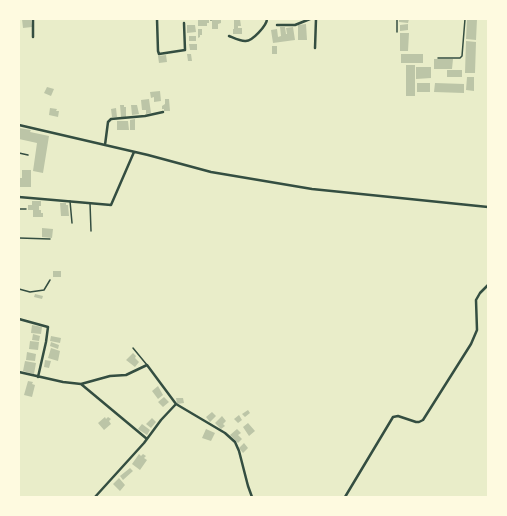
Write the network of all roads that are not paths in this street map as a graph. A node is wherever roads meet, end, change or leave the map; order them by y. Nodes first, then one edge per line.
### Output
1 (33, 19) edge
2 (156, 19) edge
3 (267, 19) edge
4 (310, 19) edge
5 (316, 19) edge
6 (397, 19) edge
7 (464, 19) edge
8 (184, 23) dead end
9 (277, 25) dead end
10 (397, 32) dead end
11 (229, 36) dead end
12 (33, 37) dead end
13 (315, 48) dead end
14 (438, 58) dead end
15 (163, 112) dead end
16 (19, 125) edge
17 (105, 145) junction
18 (134, 152) junction
19 (19, 153) edge
20 (28, 155) dead end
21 (19, 198) edge
22 (70, 201) junction
23 (90, 203) junction
24 (488, 207) edge
25 (19, 209) edge
26 (26, 209) dead end
27 (72, 223) dead end
28 (91, 231) dead end
29 (19, 238) edge
30 (50, 239) dead end
31 (50, 280) dead end
32 (488, 285) edge
33 (19, 289) edge
34 (19, 320) edge
35 (133, 348) dead end
36 (146, 365) junction
37 (19, 372) edge
38 (38, 377) junction
39 (81, 384) junction
40 (176, 404) junction
41 (147, 439) junction
42 (95, 497) edge
43 (252, 497) edge
44 (346, 497) edge

1 - 12 street
2 - 8 street
3 - 11 street
4 - 9 street
5 - 13 street
6 - 10 lane
7 - 14 lane
15 - 17 street
16 - 17 street
17 - 18 street
18 - 23 street
18 - 24 street
19 - 20 lane
21 - 22 street
22 - 23 street
22 - 27 lane
23 - 28 lane
25 - 26 lane
29 - 30 lane
31 - 33 lane
32 - 44 street
34 - 38 street
35 - 36 lane
36 - 39 street
36 - 40 street
37 - 38 street
38 - 39 street
39 - 41 street
40 - 41 street
40 - 43 street
41 - 42 street

